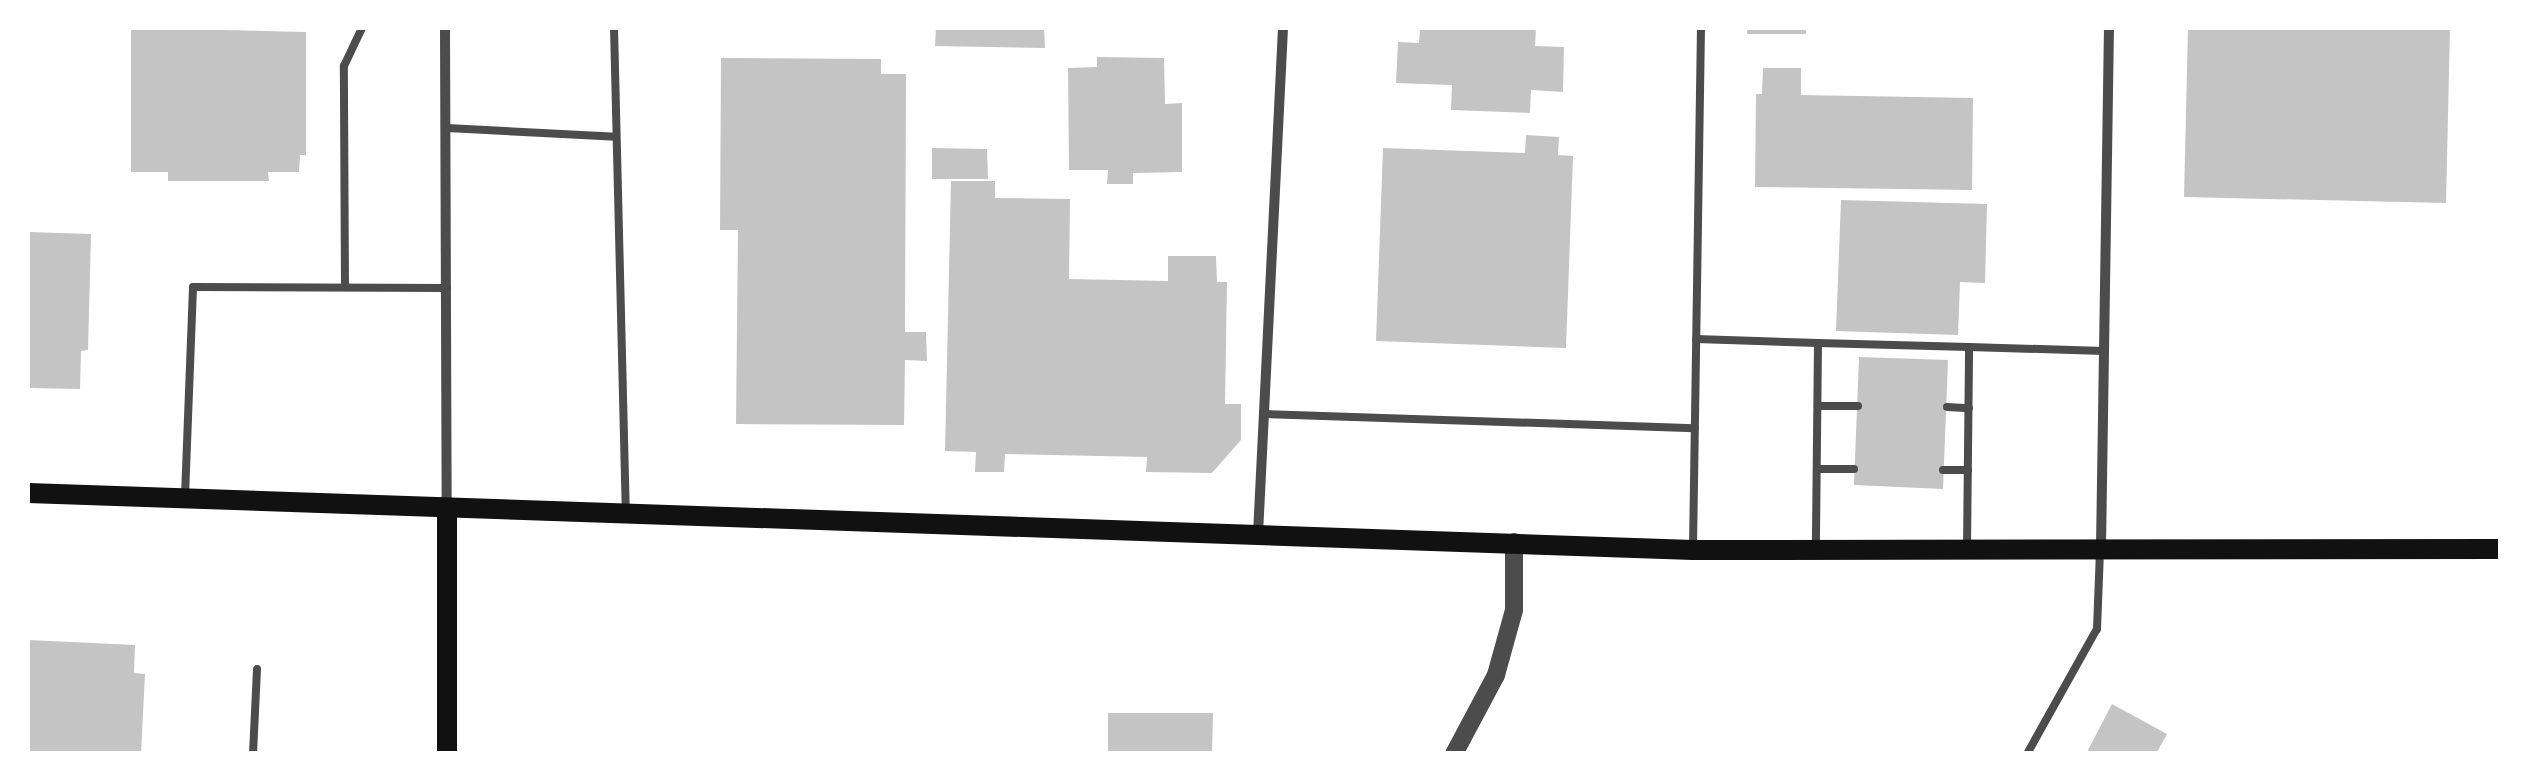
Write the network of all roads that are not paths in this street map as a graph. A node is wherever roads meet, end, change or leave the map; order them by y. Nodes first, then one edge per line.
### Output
1 (362, 28) edge
2 (445, 28) edge
3 (614, 28) edge
4 (1283, 28) edge
5 (1701, 28) edge
6 (2109, 28) edge
7 (447, 128) junction
8 (616, 137) junction
9 (345, 287) junction
10 (447, 288) junction
11 (1696, 338) junction
12 (1818, 343) junction
13 (1969, 348) junction
14 (2104, 350) junction
15 (1818, 406) junction
16 (1858, 406) dead end
17 (1946, 407) dead end
18 (1969, 408) junction
19 (1265, 414) junction
20 (1696, 428) junction
21 (1817, 469) junction
22 (1854, 469) dead end
23 (1943, 470) dead end
24 (1968, 470) junction
25 (28, 493) edge
26 (185, 500) junction
27 (447, 512) junction
28 (626, 517) junction
29 (1258, 534) junction
30 (1514, 542) junction
31 (2101, 547) junction
32 (1967, 548) junction
33 (1816, 549) junction
34 (2500, 549) edge
35 (1693, 550) junction
36 (257, 670) dead end
37 (254, 754) edge
38 (447, 754) edge
39 (1454, 754) edge
40 (2027, 754) edge

1 - 9 lane
2 - 7 street
3 - 8 lane
4 - 19 street
5 - 11 lane
6 - 14 street
7 - 8 lane
7 - 10 street
8 - 28 lane
9 - 10 lane
9 - 26 lane
10 - 27 street
11 - 12 lane
11 - 20 lane
12 - 13 lane
12 - 15 lane
13 - 14 lane
13 - 18 lane
14 - 31 street
15 - 16 lane
15 - 21 lane
17 - 18 lane
18 - 24 lane
19 - 20 lane
19 - 29 street
20 - 35 lane
21 - 22 lane
21 - 33 lane
23 - 24 lane
24 - 32 lane
25 - 26 main road
26 - 27 main road
27 - 28 main road
27 - 38 main road
28 - 29 main road
29 - 30 main road
30 - 35 main road
30 - 39 street
31 - 32 main road
31 - 34 main road
31 - 40 lane
32 - 33 main road
33 - 35 main road
36 - 37 lane

